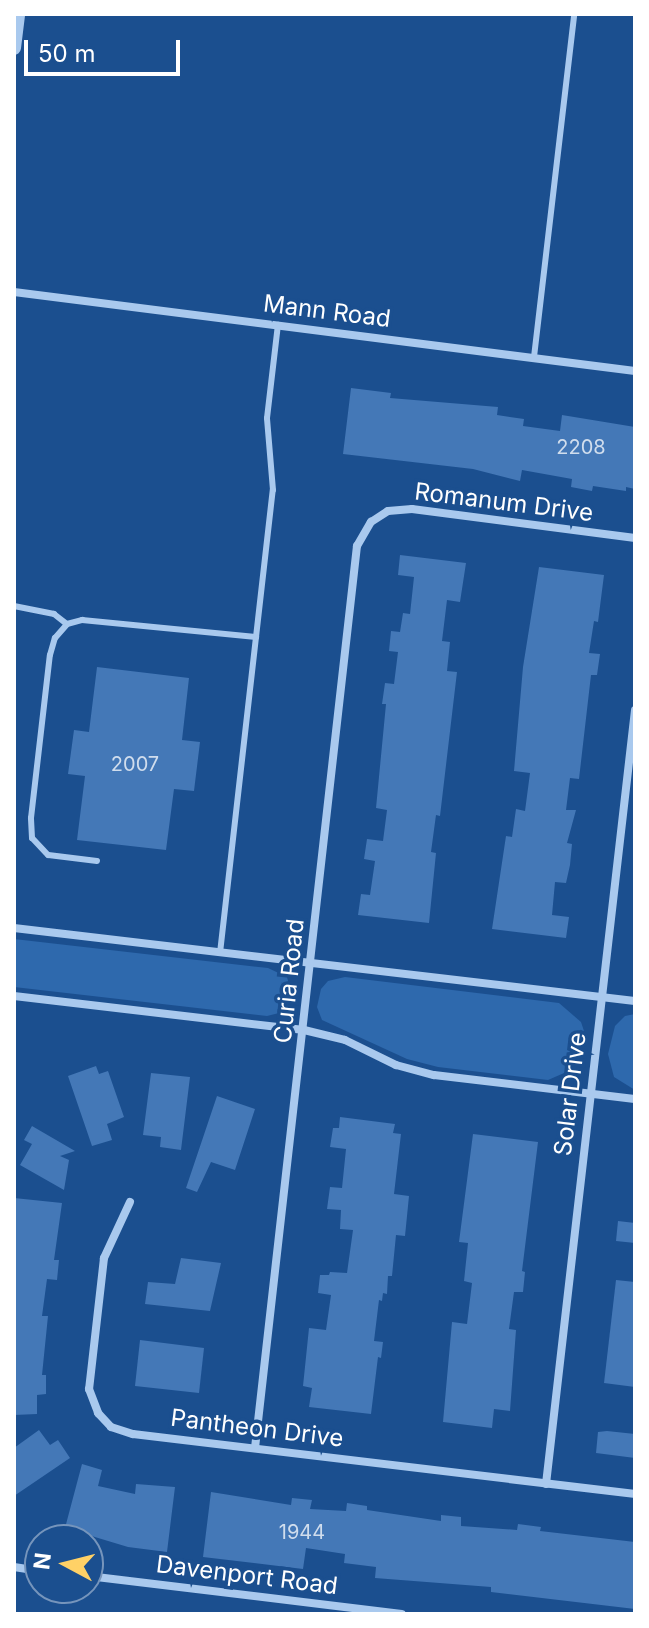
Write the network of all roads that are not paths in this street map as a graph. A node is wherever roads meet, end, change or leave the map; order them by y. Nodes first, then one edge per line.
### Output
1 (18, 14) edge
2 (574, 14) edge
3 (14, 48) edge
4 (14, 292) edge
5 (278, 325) junction
6 (534, 357) junction
7 (635, 371) edge
8 (371, 522) joint
9 (635, 538) edge
10 (14, 606) edge
11 (67, 624) junction
12 (256, 637) junction
13 (635, 710) edge
14 (97, 861) dead end
15 (14, 928) edge
16 (220, 953) junction
17 (311, 964) junction
18 (14, 996) edge
19 (601, 997) junction
20 (635, 1001) edge
21 (304, 1030) junction
22 (591, 1094) junction
23 (635, 1099) edge
24 (130, 1202) dead end
25 (255, 1448) junction
26 (546, 1484) junction
27 (635, 1494) edge
28 (104, 1578) edge
29 (402, 1614) edge

1 - 3 street
2 - 6 lane
4 - 5 street, Mann Road
5 - 6 street, Mann Road
5 - 12 lane
6 - 7 street, Mann Road
8 - 9 street, Romanum Drive
8 - 17 street, Curia Road
10 - 11 lane
11 - 12 lane
11 - 14 lane
12 - 16 lane
13 - 19 street, Solar Drive
15 - 16 street
16 - 17 street
17 - 19 street
17 - 21 street, Curia Road
18 - 21 street
19 - 20 street
19 - 22 street, Solar Drive
21 - 22 street
21 - 25 street, Curia Road
22 - 23 street
22 - 26 street, Solar Drive
24 - 25 street, Pantheon Drive
25 - 26 street, Pantheon Drive
26 - 27 street, Pantheon Drive
28 - 29 street, Davenport Road

